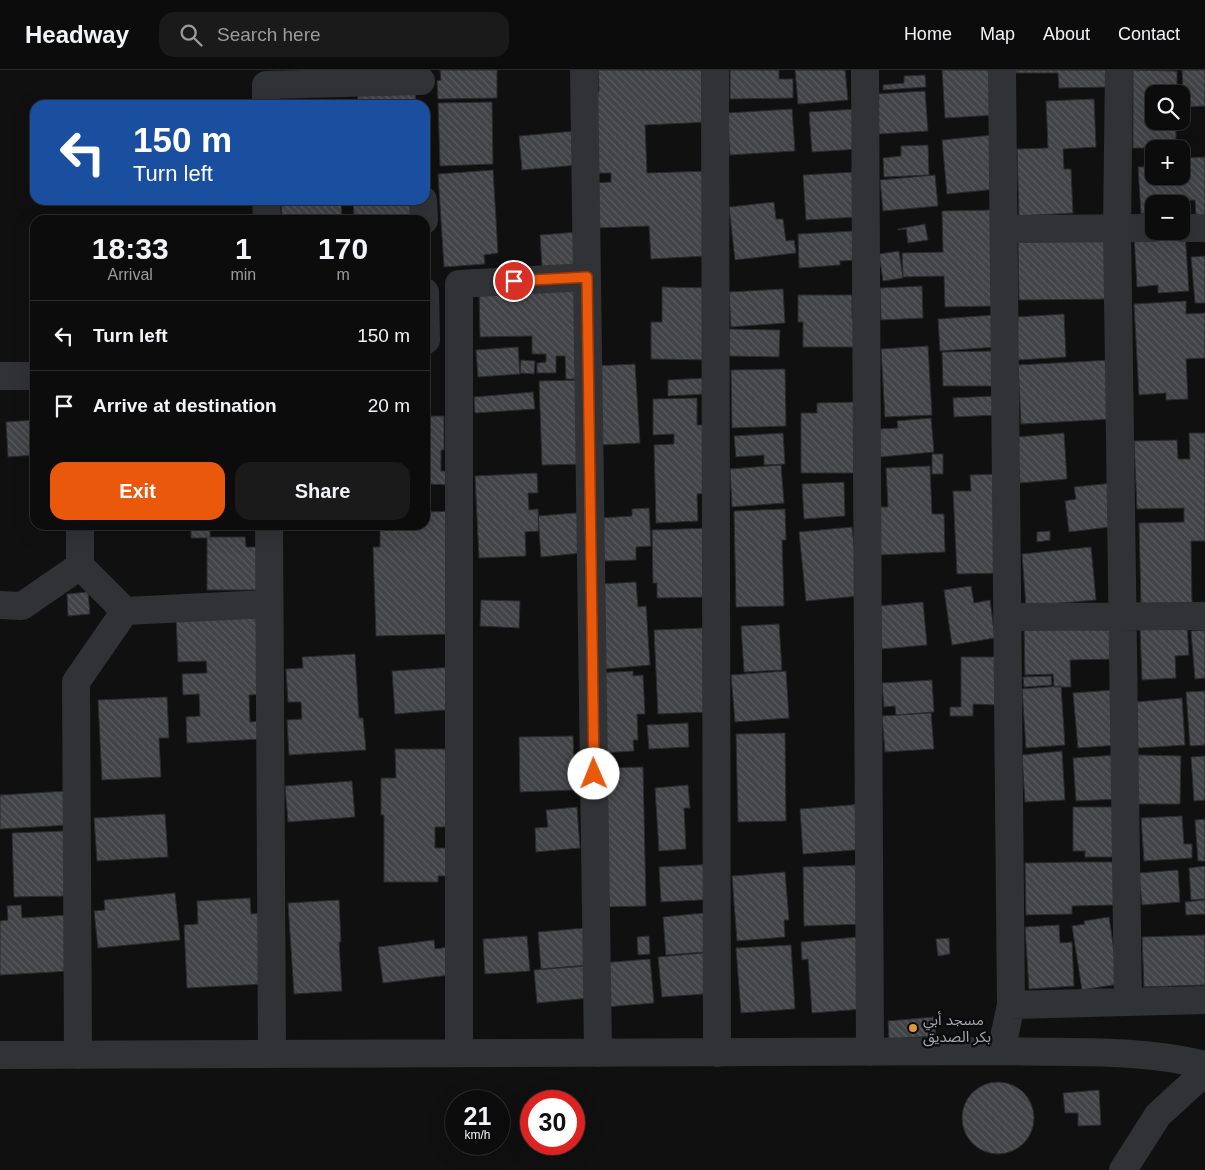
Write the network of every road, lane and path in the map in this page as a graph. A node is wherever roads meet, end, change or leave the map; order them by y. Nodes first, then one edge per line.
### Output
1 (584, 70) edge
2 (715, 70) edge
3 (865, 70) edge
4 (1002, 70) edge
5 (1119, 70) edge
6 (421, 85) edge
7 (266, 100) edge
8 (1117, 228) junction
9 (1145, 228) edge
10 (1190, 228) edge
11 (1205, 228) edge
12 (1004, 229) junction
13 (587, 277) junction
14 (430, 340) edge
15 (459, 341) junction
16 (0, 376) edge
17 (30, 376) edge
18 (80, 530) edge
19 (269, 530) edge
20 (80, 566) junction
21 (269, 604) junction
22 (0, 605) edge
23 (125, 611) junction
24 (1123, 616) junction
25 (1205, 616) edge
26 (1008, 617) junction
27 (1205, 1000) edge
28 (1128, 1001) junction
29 (1011, 1005) junction
30 (1001, 1051) junction
31 (870, 1052) junction
32 (459, 1053) junction
33 (598, 1053) junction
34 (717, 1053) junction
35 (272, 1054) junction
36 (0, 1055) edge
37 (78, 1055) junction
38 (1205, 1065) edge
39 (1205, 1072) edge
40 (1123, 1170) edge

1 - 13 street
2 - 34 street
3 - 31 street
4 - 12 street
5 - 8 street
6 - 7 street
8 - 9 street
8 - 12 street
8 - 24 street
10 - 11 street
12 - 26 street
13 - 15 street
13 - 33 street
14 - 15 street
15 - 32 street
16 - 17 street
18 - 20 street
19 - 21 street
20 - 22 street
20 - 23 street
21 - 23 street
21 - 35 street
23 - 37 street
24 - 25 street
24 - 26 street
24 - 28 street
26 - 29 street
27 - 28 street
28 - 29 street
29 - 30 street
30 - 31 street
30 - 38 street
31 - 34 street
32 - 33 street
32 - 35 street
33 - 34 street
35 - 37 street
36 - 37 street
39 - 40 street

